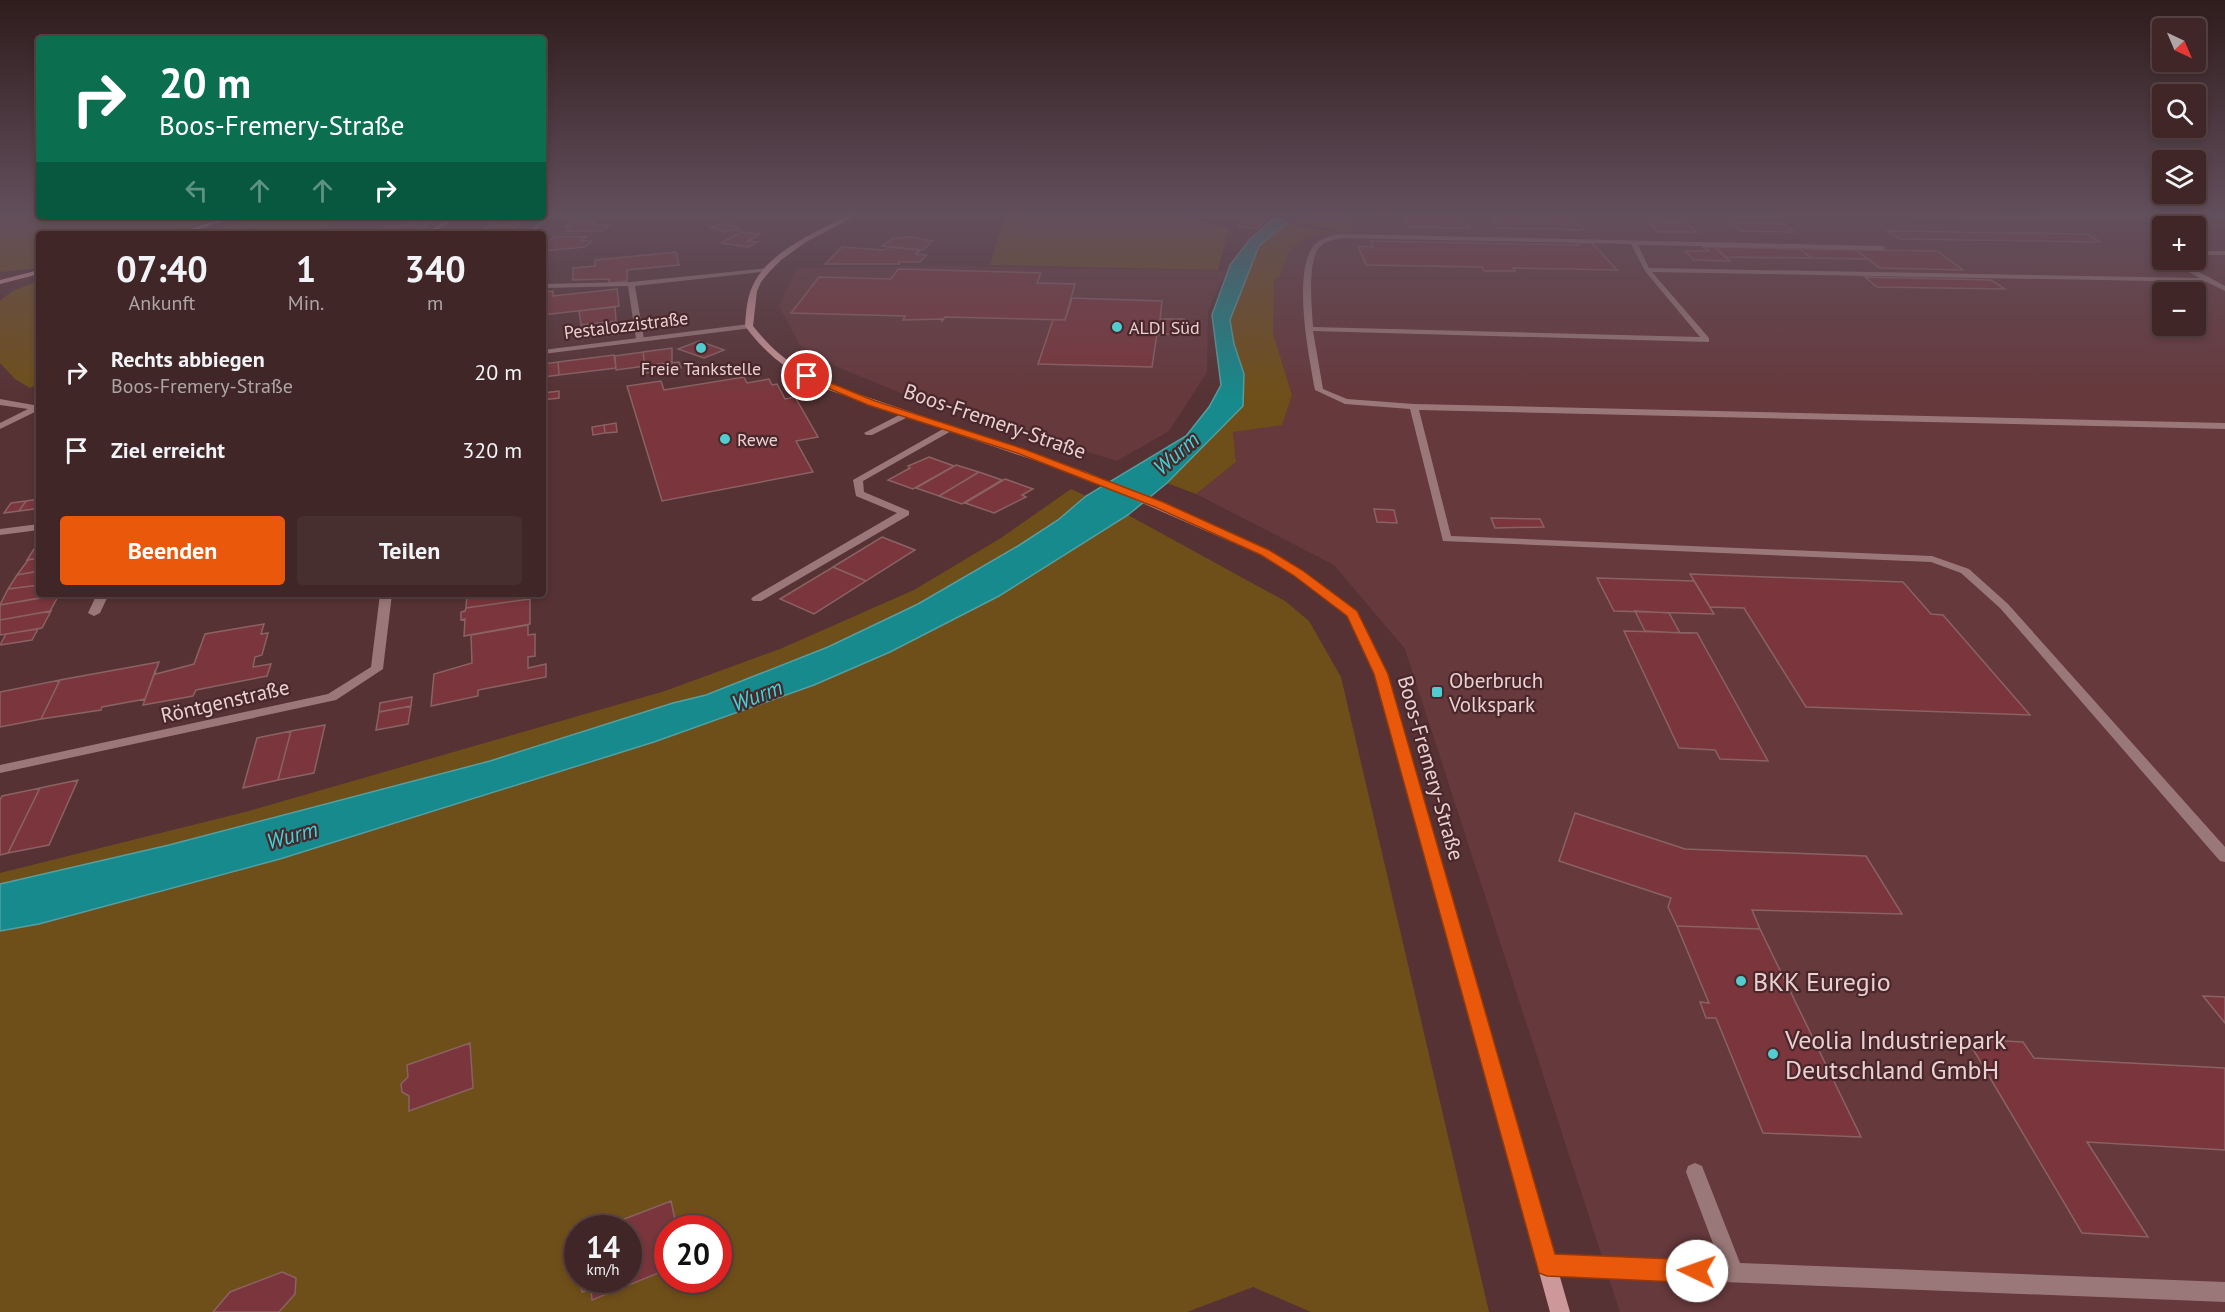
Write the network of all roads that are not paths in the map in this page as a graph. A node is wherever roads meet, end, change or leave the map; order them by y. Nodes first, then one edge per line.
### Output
1 (30, 274) edge
2 (727, 274) edge
3 (764, 274) edge
4 (1309, 274) edge
5 (1651, 274) edge
6 (1884, 274) edge
7 (2198, 274) edge
8 (2208, 280) junction
9 (0, 282) edge
10 (631, 284) junction
11 (546, 286) edge
12 (2225, 289) edge
13 (749, 326) junction
14 (1309, 329) junction
15 (640, 339) junction
16 (546, 352) edge
17 (0, 402) edge
18 (1414, 407) junction
19 (36, 408) edge
20 (36, 409) edge
21 (907, 414) junction
22 (0, 426) edge
23 (2225, 426) edge
24 (950, 428) junction
25 (869, 433) dead end
26 (36, 527) edge
27 (0, 532) edge
28 (102, 597) edge
29 (386, 597) edge
30 (757, 599) dead end
31 (94, 613) dead end
32 (0, 769) edge
33 (2225, 857) edge
34 (1695, 1172) dead end
35 (1547, 1265) junction
36 (1734, 1274) junction
37 (2225, 1292) edge
38 (1560, 1312) edge

1 - 9 street
2 - 10 street
3 - 13 street
4 - 14 street
5 - 14 street
6 - 8 street
7 - 8 street
8 - 12 street
10 - 11 street
10 - 15 street
13 - 15 street, Pestalozzistraße
13 - 21 street, Boos-Fremery-Straße
14 - 18 street
15 - 16 street, Pestalozzistraße
17 - 19 street
18 - 23 street
18 - 33 street
20 - 22 street
21 - 24 street, Boos-Fremery-Straße
21 - 25 street
24 - 30 street
24 - 35 street, Boos-Fremery-Straße
26 - 27 street
28 - 31 street
29 - 32 street, Röntgenstraße
34 - 36 street
35 - 36 street
35 - 38 street, Boos-Fremery-Straße
36 - 37 street

